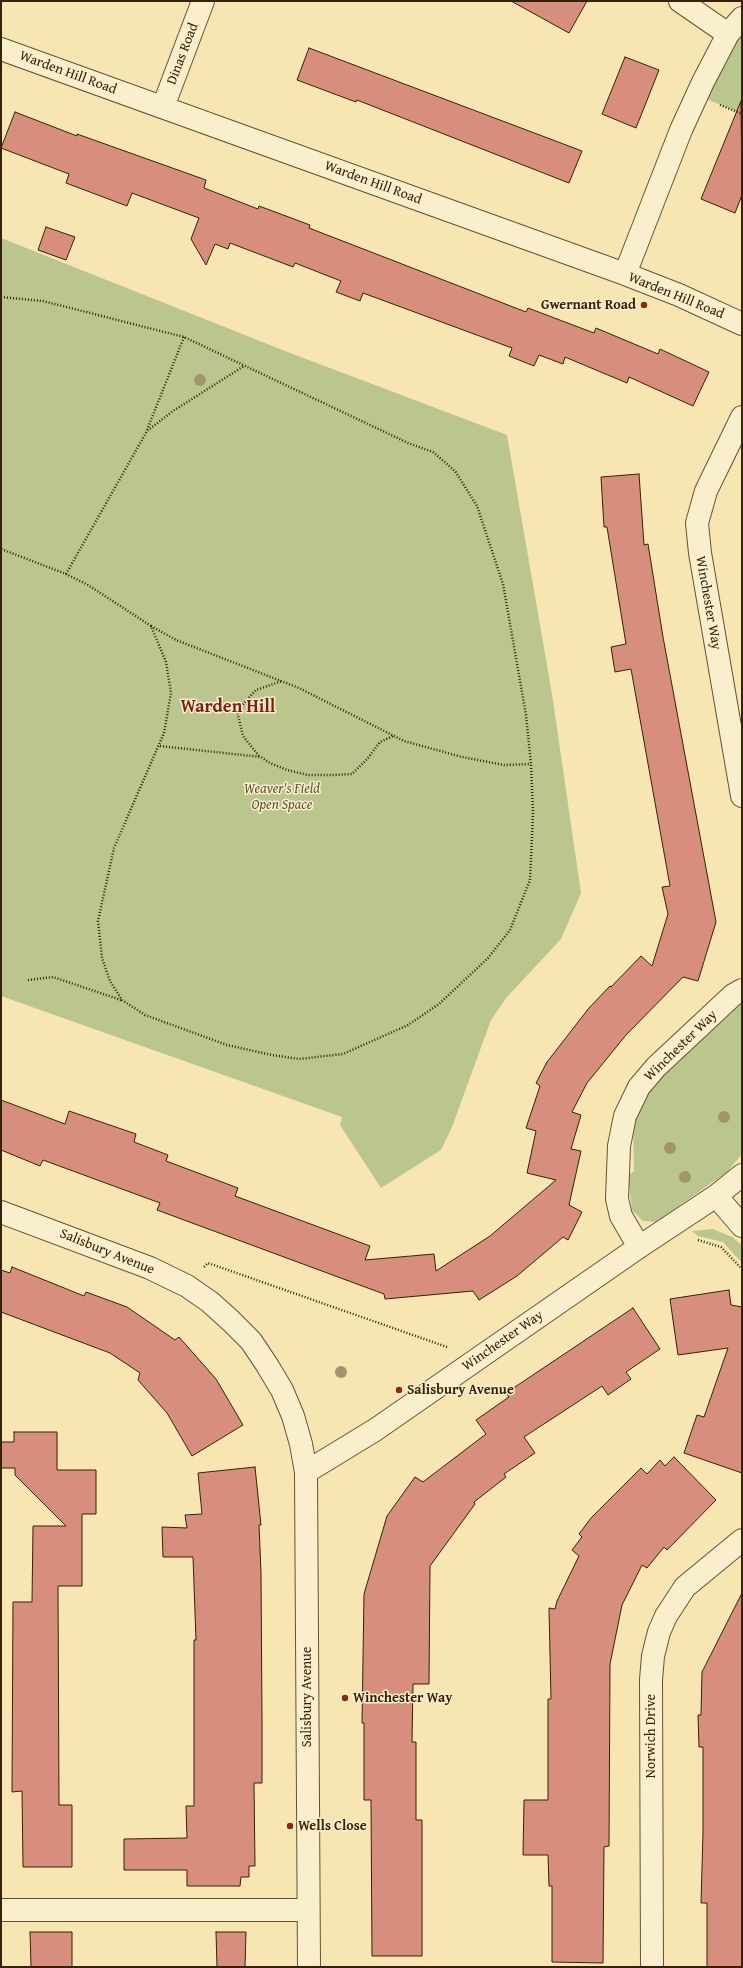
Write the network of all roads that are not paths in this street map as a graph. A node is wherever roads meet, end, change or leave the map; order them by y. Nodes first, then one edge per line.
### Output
1 (203, 1) edge
2 (680, 1) edge
3 (735, 26) edge
4 (1, 49) edge
5 (163, 107) junction
6 (625, 274) junction
7 (742, 324) edge
8 (742, 417) edge
9 (742, 796) edge
10 (742, 990) edge
11 (742, 1175) edge
12 (716, 1196) junction
13 (1, 1212) edge
14 (742, 1226) edge
15 (639, 1247) junction
16 (306, 1472) junction
17 (742, 1540) edge
18 (1, 1910) edge
19 (308, 1910) junction
20 (309, 1967) edge
21 (652, 1967) edge

1 - 5 street, Dinas Road
2 - 3 street
3 - 6 street
4 - 5 street, Warden Hill Road
5 - 6 street, Warden Hill Road
6 - 7 street, Warden Hill Road
8 - 9 street, Winchester Way
10 - 15 street, Winchester Way
11 - 12 street, Winchester Way
12 - 14 street
12 - 15 street, Winchester Way
13 - 16 street, Salisbury Avenue
15 - 16 street, Winchester Way
16 - 19 street, Salisbury Avenue
17 - 21 street, Norwich Drive
18 - 19 street
19 - 20 street, Salisbury Avenue

